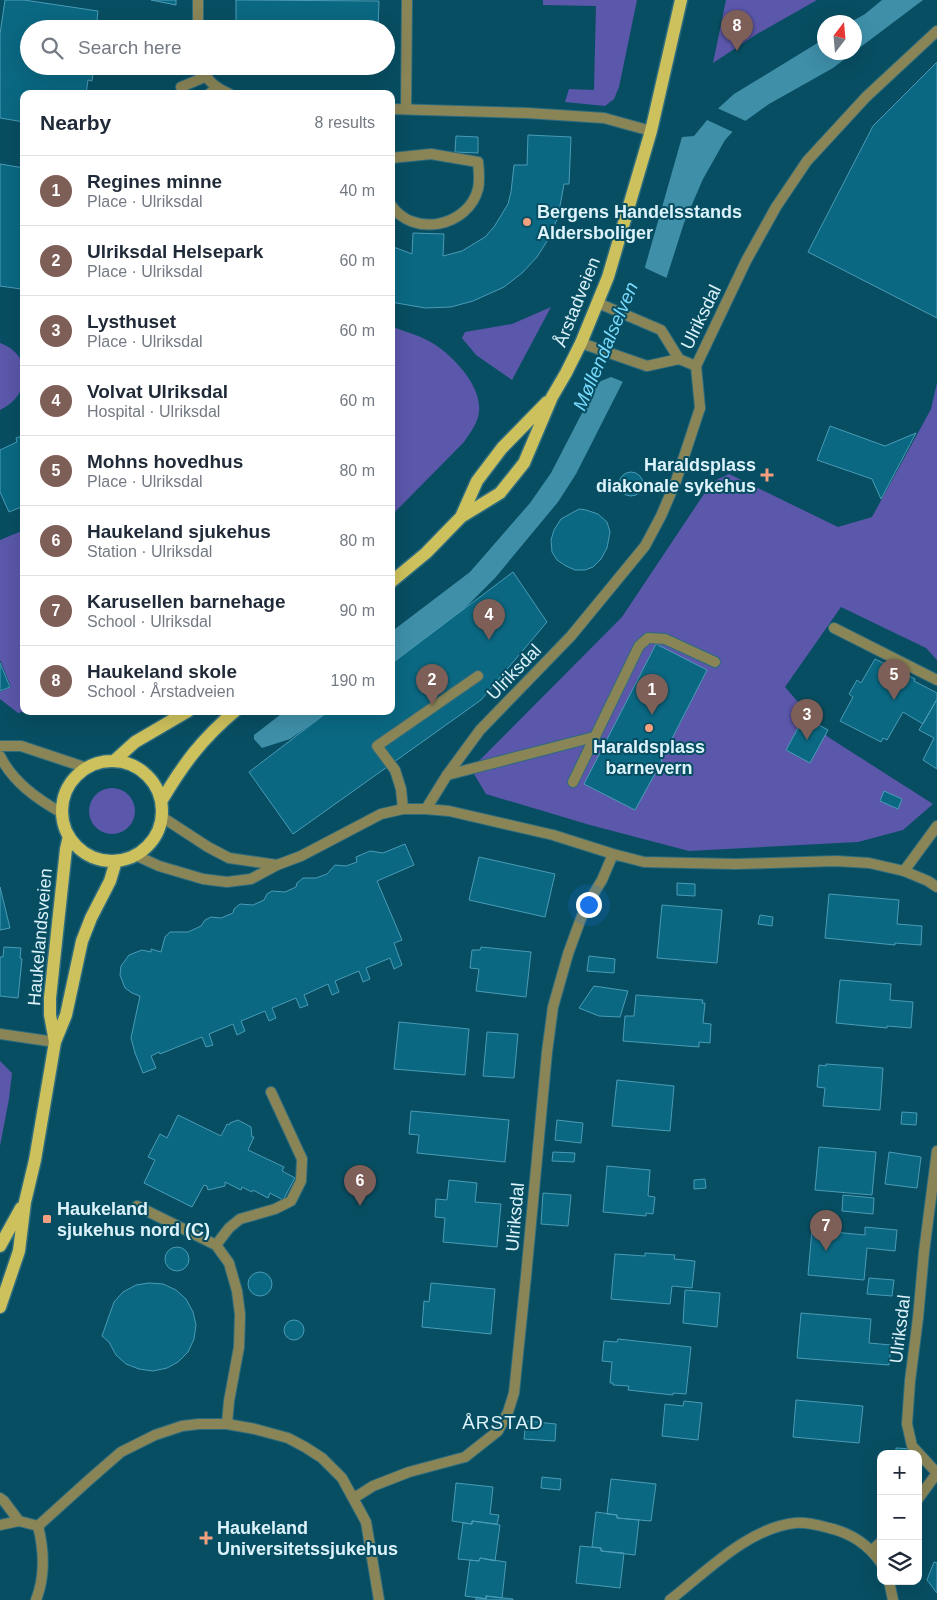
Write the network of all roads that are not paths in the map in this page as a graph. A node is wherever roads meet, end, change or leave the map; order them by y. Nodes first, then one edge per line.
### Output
1 (198, 0) edge
2 (406, 0) edge
3 (681, 0) edge
4 (198, 20) edge
5 (937, 31) edge
6 (198, 75) edge
7 (205, 75) edge
8 (181, 87) dead end
9 (212, 90) edge
10 (395, 109) edge
11 (406, 109) junction
12 (651, 131) junction
13 (395, 158) edge
14 (395, 208) edge
15 (598, 303) junction
16 (581, 343) junction
17 (679, 360) junction
18 (696, 366) junction
19 (552, 397) junction
20 (461, 517) junction
21 (395, 579) edge
22 (834, 628) dead end
23 (715, 662) dead end
24 (478, 676) dead end
25 (937, 680) edge
26 (181, 715) edge
27 (231, 715) edge
28 (594, 737) junction
29 (0, 746) edge
30 (0, 756) edge
31 (114, 761) junction
32 (87, 768) junction
33 (448, 775) junction
34 (573, 782) dead end
35 (162, 800) junction
36 (426, 808) junction
37 (403, 809) junction
38 (62, 813) junction
39 (162, 817) junction
40 (937, 826) edge
41 (69, 836) junction
42 (613, 854) junction
43 (135, 855) junction
44 (116, 861) junction
45 (278, 865) junction
46 (904, 871) junction
47 (937, 888) edge
48 (0, 1034) edge
49 (55, 1042) junction
50 (271, 1092) dead end
51 (937, 1151) edge
52 (25, 1202) junction
53 (137, 1206) dead end
54 (216, 1245) junction
55 (0, 1246) edge
56 (0, 1307) edge
57 (227, 1424) junction
58 (937, 1473) edge
59 (921, 1495) edge
60 (0, 1498) edge
61 (354, 1498) junction
62 (19, 1520) junction
63 (0, 1525) edge
64 (38, 1526) junction
65 (877, 1546) edge
66 (872, 1550) junction
67 (877, 1557) edge
68 (891, 1585) edge
69 (36, 1600) edge
70 (379, 1600) edge
71 (670, 1600) edge
72 (893, 1600) edge

1 - 4 street
2 - 11 street
3 - 12 main road, Årstadveien
5 - 18 street, Ulriksdal
6 - 8 street
7 - 9 street
10 - 11 street
11 - 12 street
12 - 15 main road, Årstadveien
13 - 14 street
15 - 16 main road, Årstadveien
15 - 17 street
16 - 17 street
16 - 19 main road, Årstadveien
17 - 18 street
18 - 33 street, Ulriksdal
19 - 20 main road, Årstadveien
19 - 20 main road, Årstadveien
20 - 21 main road, Årstadveien
22 - 25 street
23 - 28 street
24 - 37 street
26 - 31 main road
27 - 35 main road
28 - 33 street
28 - 34 street
29 - 32 street
30 - 38 street
31 - 32 main road
31 - 35 main road
32 - 38 main road
33 - 36 street, Ulriksdal
35 - 39 main road
36 - 37 street
36 - 42 street
37 - 45 street
38 - 41 main road
39 - 43 main road
39 - 45 street
40 - 46 street
41 - 44 main road
41 - 49 main road, Haukelandsveien
42 - 46 street
42 - 61 street, Ulriksdal
43 - 44 main road
43 - 45 street
44 - 49 main road, Haukelandsveien
46 - 47 street
48 - 49 street
49 - 52 main road, Haukelandsveien
50 - 54 street
51 - 58 street, Ulriksdal
52 - 55 main road, Haukelandsveien
52 - 56 main road, Haukelandsveien
53 - 54 street
54 - 57 street
57 - 61 street
57 - 64 street
58 - 59 street, Ulriksdal
60 - 62 street
61 - 70 street
62 - 63 street
62 - 64 street
64 - 69 street
65 - 66 street
66 - 67 street
66 - 71 street
68 - 72 street

